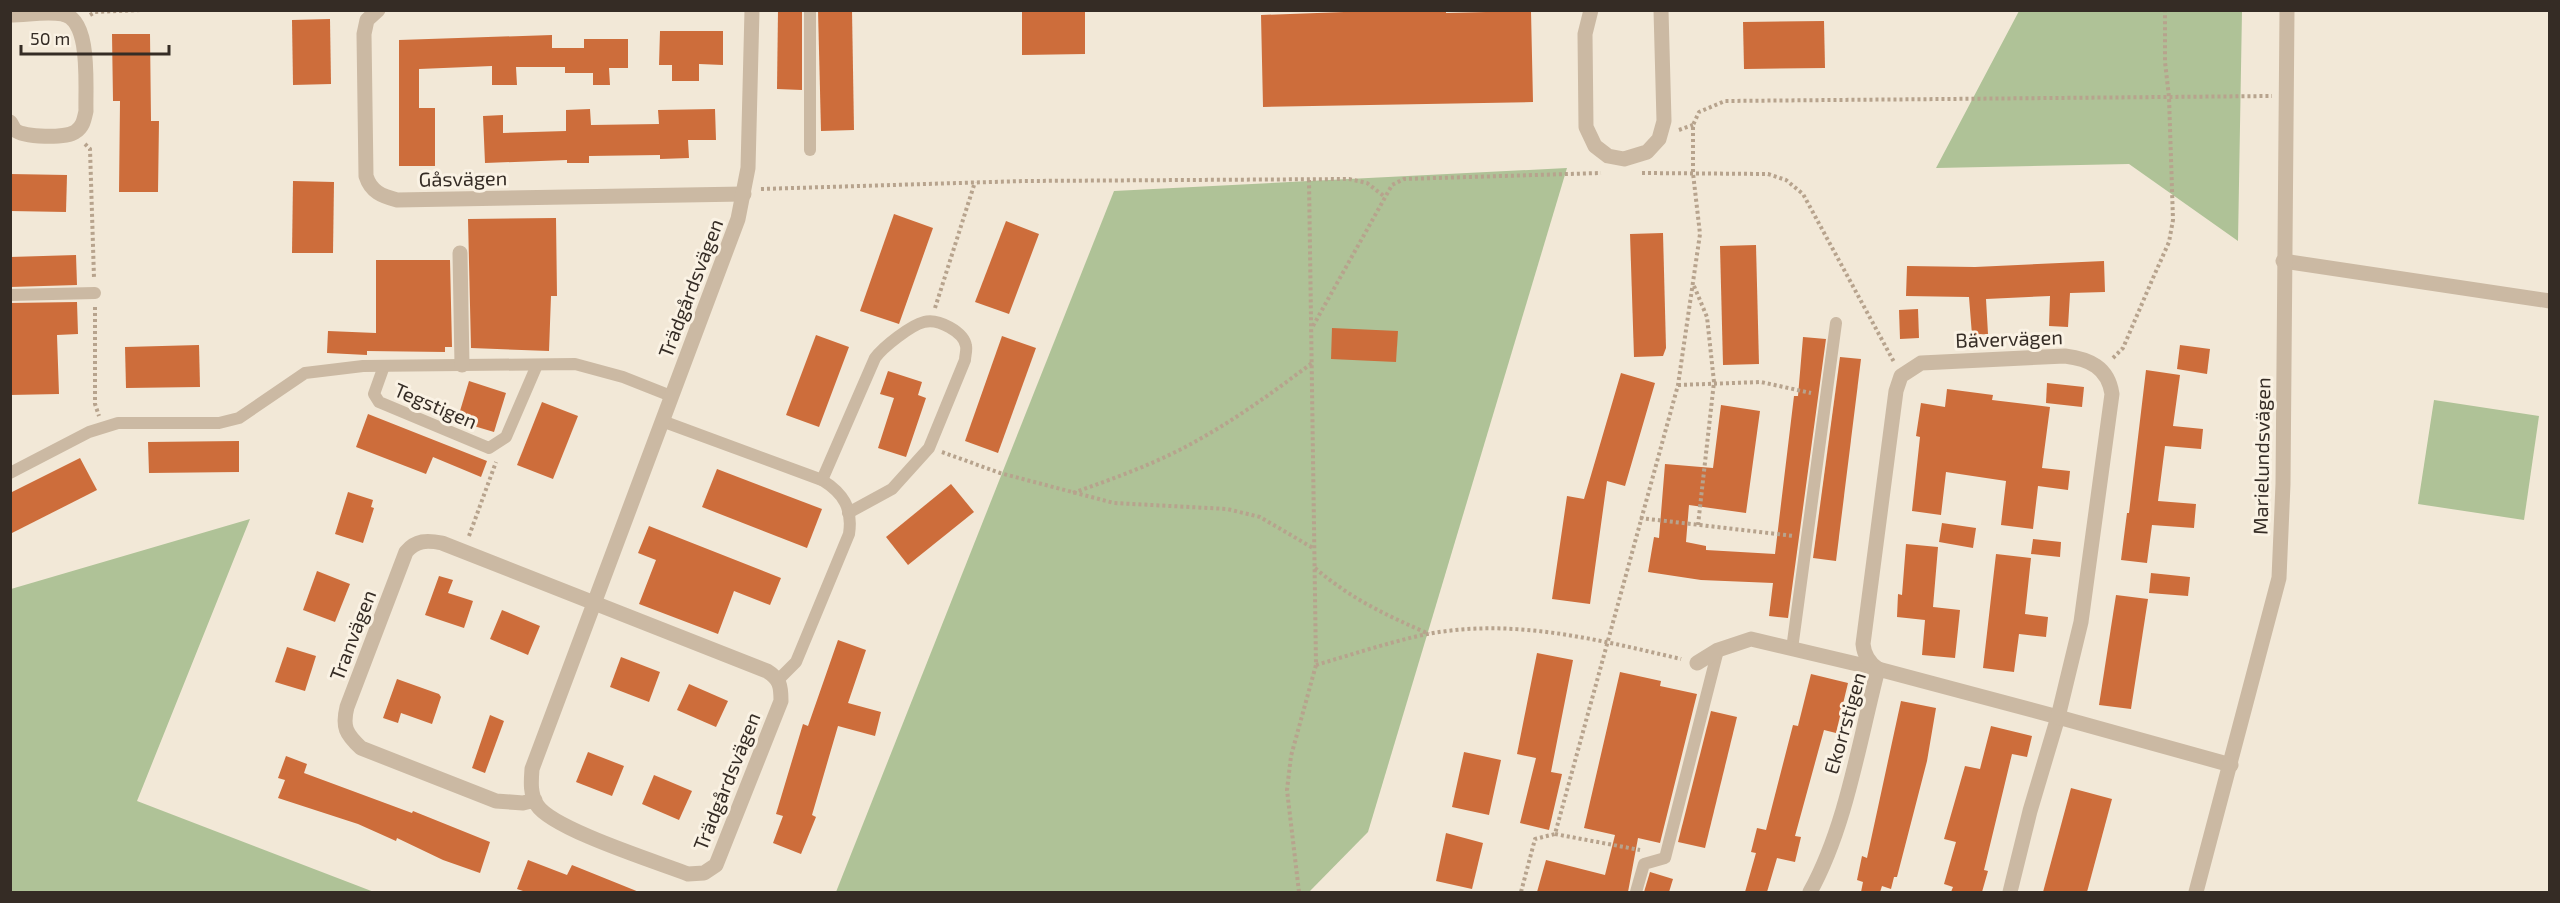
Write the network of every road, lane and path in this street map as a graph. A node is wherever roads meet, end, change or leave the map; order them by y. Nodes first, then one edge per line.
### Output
1 (143, 10) edge
2 (378, 10) edge
3 (752, 10) edge
4 (810, 10) edge
5 (1591, 10) edge
6 (1661, 10) edge
7 (2165, 10) edge
8 (2287, 10) edge
9 (10, 15) edge
10 (77, 22) junction
11 (2273, 85) dead end
12 (2273, 96) junction
13 (2169, 97) junction
14 (2273, 108) dead end
15 (10, 122) edge
16 (810, 150) dead end
17 (1604, 173) dead end
18 (1637, 173) dead end
19 (1693, 173) junction
20 (1309, 180) junction
21 (975, 182) junction
22 (744, 194) junction
23 (1385, 197) junction
24 (460, 253) dead end
25 (2283, 261) junction
26 (1693, 285) junction
27 (94, 293) dead end
28 (10, 295) edge
29 (2550, 301) edge
30 (931, 322) junction
31 (1836, 323) dead end
32 (1313, 326) junction
33 (1313, 362) junction
34 (462, 365) junction
35 (537, 365) junction
36 (384, 366) junction
37 (2102, 370) junction
38 (1902, 376) junction
39 (1714, 382) junction
40 (1678, 385) junction
41 (671, 396) junction
42 (1827, 396) junction
43 (663, 421) junction
44 (503, 441) junction
45 (929, 448) junction
46 (10, 473) edge
47 (822, 480) junction
48 (1073, 493) junction
49 (849, 513) junction
50 (1640, 518) junction
51 (1698, 525) junction
52 (1808, 538) junction
53 (1314, 548) junction
54 (464, 551) junction
55 (1314, 567) junction
56 (595, 602) junction
57 (1430, 635) junction
58 (1605, 642) junction
59 (1792, 649) junction
60 (1718, 650) junction
61 (1697, 663) joint
62 (1316, 665) junction
63 (1878, 669) junction
64 (778, 680) junction
65 (2058, 717) junction
66 (2231, 765) junction
67 (535, 800) junction
68 (1555, 834) junction
69 (1654, 861) junction
70 (1299, 892) edge
71 (1521, 892) edge
72 (1636, 892) edge
73 (1810, 892) edge
74 (2010, 892) edge
75 (2196, 892) edge

1 - 10 path
2 - 22 street, Gåsvägen
3 - 22 street, Trädgårdsvägen
4 - 16 lane
5 - 6 street
7 - 13 path
8 - 25 street, Marielundsvägen
9 - 10 street
10 - 15 street
11 - 12 path
12 - 13 path
12 - 14 path
13 - 19 path
13 - 37 path
17 - 23 path
18 - 19 path
19 - 26 path
19 - 38 path
20 - 21 path
20 - 23 path
20 - 32 path
21 - 22 path
21 - 30 path
22 - 41 street, Trädgårdsvägen
23 - 32 path
24 - 34 street
25 - 29 street
25 - 66 street, Marielundsvägen
26 - 39 path
26 - 40 path
27 - 28 lane
30 - 45 lane
30 - 47 lane
31 - 42 lane
32 - 33 path
33 - 48 path
33 - 53 path
34 - 35 lane
34 - 36 lane
35 - 41 lane
35 - 44 lane
36 - 44 lane, Tegstigen
36 - 46 lane
37 - 38 street, Bävervägen
37 - 65 street
38 - 63 street
39 - 40 path
39 - 42 path
39 - 51 path
40 - 50 path
41 - 43 street, Trädgårdsvägen
42 - 52 lane
43 - 47 lane
43 - 56 street, Trädgårdsvägen
44 - 54 path
45 - 48 path
45 - 49 lane
47 - 49 lane
48 - 53 path
49 - 64 lane
50 - 51 path
50 - 58 path
51 - 52 path
52 - 59 lane
53 - 55 path
54 - 56 street, Tranvägen
54 - 67 street, Tranvägen
55 - 57 path
55 - 62 path
56 - 64 street
56 - 67 street, Trädgårdsvägen
57 - 58 path
57 - 62 path
58 - 61 path
58 - 68 path
59 - 60 street
59 - 63 street
60 - 61 street
60 - 69 lane
62 - 70 path
63 - 65 street, Ekorrstigen
63 - 73 street, Ekorrstigen
64 - 67 street, Trädgårdsvägen
65 - 66 street, Ekorrstigen
65 - 74 street
66 - 75 street, Marielundsvägen
68 - 69 path
68 - 71 path
69 - 72 lane

